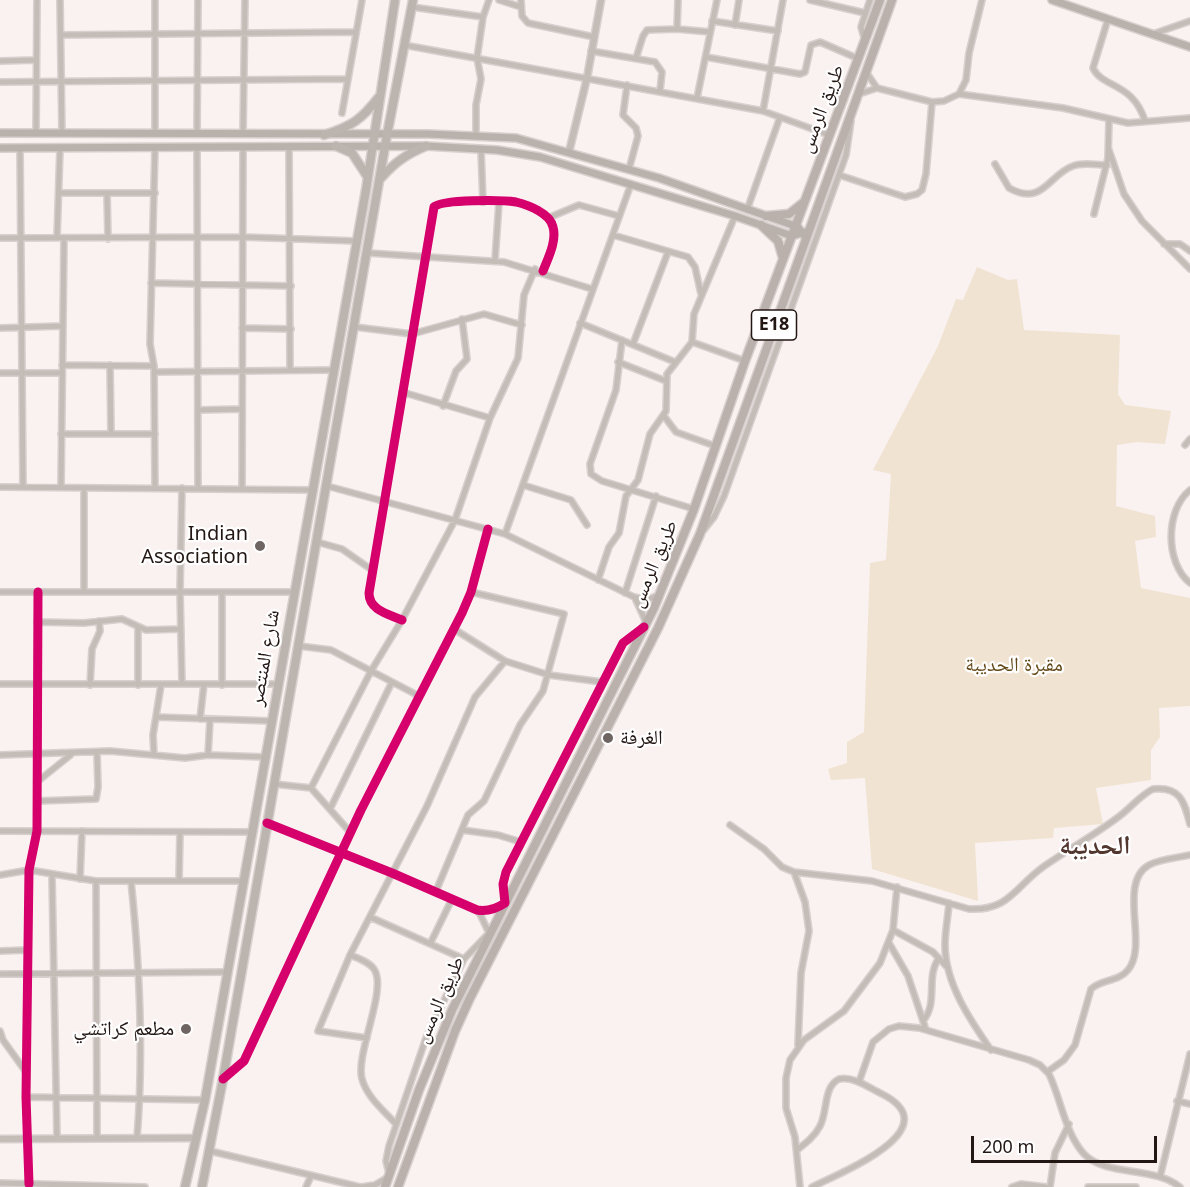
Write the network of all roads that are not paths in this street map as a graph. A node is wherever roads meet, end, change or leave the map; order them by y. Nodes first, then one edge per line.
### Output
1 (37, 0) edge
2 (60, 0) edge
3 (155, 0) edge
4 (198, 0) edge
5 (245, 0) edge
6 (362, 0) edge
7 (395, 0) edge
8 (489, 0) edge
9 (499, 0) edge
10 (521, 0) edge
11 (601, 0) edge
12 (678, 0) edge
13 (717, 0) edge
14 (739, 0) edge
15 (783, 0) edge
16 (810, 0) edge
17 (870, 0) edge
18 (880, 0) edge
19 (892, 0) edge
20 (982, 0) edge
21 (1052, 0) edge
22 (413, 4) edge
23 (521, 8) junction
24 (865, 13) junction
25 (483, 17) junction
26 (1108, 18) junction
27 (712, 21) junction
28 (1190, 21) edge
29 (735, 25) junction
30 (677, 29) junction
31 (778, 31) junction
32 (356, 32) junction
33 (710, 32) junction
34 (198, 33) junction
35 (245, 33) junction
36 (155, 34) junction
37 (1153, 34) junction
38 (61, 35) junction
39 (594, 36) junction
40 (865, 42) junction
41 (404, 45) junction
42 (1190, 47) edge
43 (591, 51) junction
44 (636, 57) junction
45 (706, 57) junction
46 (477, 58) junction
47 (859, 59) junction
48 (36, 60) junction
49 (0, 61) edge
50 (771, 69) junction
51 (866, 72) junction
52 (587, 78) junction
53 (347, 79) junction
54 (198, 80) junction
55 (244, 80) junction
56 (155, 81) junction
57 (0, 82) edge
58 (35, 82) junction
59 (61, 82) junction
60 (627, 85) junction
61 (877, 88) junction
62 (660, 91) junction
63 (381, 94) junction
64 (959, 94) junction
65 (858, 95) junction
66 (697, 98) junction
67 (932, 102) junction
68 (764, 111) junction
69 (342, 112) dead end
70 (850, 116) junction
71 (780, 117) junction
72 (1190, 118) edge
73 (1109, 120) junction
74 (1146, 121) junction
75 (0, 133) edge
76 (197, 133) junction
77 (36, 134) junction
78 (62, 134) junction
79 (155, 134) junction
80 (243, 134) junction
81 (476, 134) junction
82 (324, 135) junction
83 (374, 135) junction
84 (387, 135) junction
85 (829, 135) junction
86 (336, 146) junction
87 (426, 146) junction
88 (289, 147) junction
89 (372, 147) junction
90 (385, 147) junction
91 (0, 148) edge
92 (20, 148) junction
93 (60, 148) junction
94 (155, 148) junction
95 (197, 148) junction
96 (243, 149) junction
97 (481, 150) junction
98 (1109, 150) junction
99 (569, 152) junction
100 (995, 164) dead end
101 (1107, 165) junction
102 (629, 169) junction
103 (839, 175) junction
104 (367, 176) junction
105 (381, 178) junction
106 (669, 181) junction
107 (631, 184) junction
108 (59, 193) junction
109 (107, 193) junction
110 (154, 193) junction
111 (806, 199) junction
112 (483, 202) junction
113 (500, 202) junction
114 (747, 210) junction
115 (1094, 214) dead end
116 (620, 216) junction
117 (735, 216) junction
118 (766, 216) junction
119 (548, 218) junction
120 (761, 225) junction
121 (796, 226) junction
122 (806, 233) junction
123 (613, 235) junction
124 (792, 236) junction
125 (198, 237) junction
126 (243, 237) junction
127 (0, 238) edge
128 (20, 238) junction
129 (60, 238) junction
130 (154, 238) junction
131 (291, 238) junction
132 (108, 239) junction
133 (356, 241) junction
134 (1164, 244) junction
135 (1190, 251) edge
136 (668, 252) junction
137 (368, 253) junction
138 (425, 255) junction
139 (495, 260) junction
140 (783, 260) junction
141 (535, 269) junction
142 (1190, 269) edge
143 (543, 272) junction
144 (151, 283) junction
145 (198, 284) junction
146 (243, 285) junction
147 (291, 286) junction
148 (592, 289) junction
149 (701, 296) junction
150 (462, 319) junction
151 (580, 322) junction
152 (522, 325) junction
153 (62, 326) junction
154 (21, 327) junction
155 (355, 327) junction
156 (0, 328) edge
157 (242, 328) junction
158 (291, 329) junction
159 (412, 334) junction
160 (622, 340) junction
161 (692, 342) junction
162 (633, 344) junction
163 (745, 361) junction
164 (618, 362) junction
165 (675, 362) junction
166 (62, 365) junction
167 (110, 365) junction
168 (154, 369) junction
169 (290, 370) junction
170 (333, 370) junction
171 (198, 371) junction
172 (242, 371) junction
173 (0, 373) edge
174 (22, 373) junction
175 (62, 373) junction
176 (666, 381) junction
177 (402, 392) junction
178 (443, 406) junction
179 (242, 409) junction
180 (198, 410) junction
181 (663, 416) junction
182 (490, 418) junction
183 (62, 434) junction
184 (111, 434) junction
185 (155, 434) junction
186 (1190, 439) edge
187 (1185, 445) dead end
188 (716, 447) junction
189 (523, 485) junction
190 (327, 486) junction
191 (0, 487) edge
192 (23, 487) junction
193 (61, 487) junction
194 (84, 488) junction
195 (155, 488) junction
196 (182, 488) junction
197 (198, 488) junction
198 (242, 489) junction
199 (630, 489) junction
200 (312, 490) junction
201 (1190, 492) edge
202 (656, 496) junction
203 (383, 499) junction
204 (694, 509) junction
205 (455, 520) junction
206 (587, 525) dead end
207 (488, 529) junction
208 (505, 534) junction
209 (700, 534) junction
210 (317, 542) junction
211 (372, 570) junction
212 (598, 580) junction
213 (1190, 583) edge
214 (84, 591) junction
215 (180, 591) junction
216 (0, 592) edge
217 (38, 592) junction
218 (222, 592) junction
219 (293, 592) junction
220 (471, 592) junction
221 (625, 593) junction
222 (660, 595) junction
223 (634, 597) junction
224 (402, 620) junction
225 (99, 621) junction
226 (38, 622) junction
227 (645, 625) junction
228 (138, 628) junction
229 (181, 629) junction
230 (454, 629) junction
231 (299, 645) junction
232 (505, 661) junction
233 (370, 671) junction
234 (549, 675) junction
235 (392, 682) junction
236 (602, 682) junction
237 (0, 684) edge
238 (161, 684) junction
239 (182, 684) junction
240 (204, 684) junction
241 (277, 684) junction
242 (37, 685) junction
243 (90, 685) junction
244 (138, 685) junction
245 (222, 685) junction
246 (420, 696) junction
247 (156, 717) junction
248 (200, 718) junction
249 (210, 720) junction
250 (271, 721) junction
251 (75, 752) junction
252 (97, 752) junction
253 (37, 754) junction
254 (0, 755) edge
255 (154, 755) junction
256 (208, 755) junction
257 (265, 757) junction
258 (37, 782) junction
259 (274, 784) junction
260 (311, 788) junction
261 (37, 801) junction
262 (330, 809) junction
263 (267, 823) junction
264 (1190, 824) edge
265 (730, 825) dead end
266 (462, 830) junction
267 (0, 831) edge
268 (37, 831) junction
269 (82, 831) junction
270 (180, 832) junction
271 (252, 832) junction
272 (350, 832) junction
273 (521, 842) junction
274 (341, 852) junction
275 (1190, 855) edge
276 (28, 870) junction
277 (794, 872) junction
278 (392, 873) junction
279 (0, 875) edge
280 (52, 876) junction
281 (80, 879) junction
282 (179, 880) junction
283 (96, 881) junction
284 (131, 881) junction
285 (243, 881) junction
286 (0, 882) edge
287 (897, 887) junction
288 (436, 891) junction
289 (452, 899) junction
290 (505, 903) junction
291 (949, 903) junction
292 (477, 910) junction
293 (370, 917) junction
294 (893, 930) junction
295 (489, 933) junction
296 (889, 943) junction
297 (430, 944) junction
298 (27, 950) junction
299 (0, 951) edge
300 (350, 955) junction
301 (939, 957) junction
302 (464, 959) junction
303 (950, 969) junction
304 (53, 972) junction
305 (227, 972) junction
306 (27, 973) junction
307 (96, 973) junction
308 (0, 974) edge
309 (141, 974) junction
310 (923, 1022) junction
311 (926, 1030) junction
312 (0, 1031) edge
313 (368, 1038) junction
314 (798, 1045) junction
315 (991, 1050) junction
316 (1190, 1054) edge
317 (1047, 1072) junction
318 (27, 1073) junction
319 (223, 1079) junction
320 (859, 1082) junction
321 (26, 1097) junction
322 (56, 1098) junction
323 (140, 1098) junction
324 (97, 1099) junction
325 (205, 1100) junction
326 (1177, 1101) junction
327 (1190, 1104) edge
328 (396, 1124) junction
329 (1069, 1124) junction
330 (57, 1138) junction
331 (97, 1138) junction
332 (137, 1138) junction
333 (197, 1138) junction
334 (0, 1139) edge
335 (28, 1139) junction
336 (797, 1150) junction
337 (210, 1151) junction
338 (311, 1176) junction
339 (388, 1176) junction
340 (1160, 1177) junction
341 (0, 1183) edge
342 (29, 1184) junction
343 (145, 1187) edge
344 (185, 1187) edge
345 (202, 1187) edge
346 (306, 1187) edge
347 (361, 1187) edge
348 (385, 1187) edge
349 (398, 1187) edge
350 (800, 1187) edge
351 (812, 1187) edge
352 (1012, 1187) edge
353 (1048, 1187) edge
354 (1088, 1187) edge
355 (1136, 1187) edge
356 (1180, 1187) edge

1 - 48 street
2 - 38 street
3 - 36 street
4 - 34 street
5 - 35 street
6 - 32 street
7 - 63 main road, شارع المنتصر
8 - 25 street
9 - 23 street
10 - 23 street
11 - 39 street
12 - 30 street
13 - 27 street
14 - 29 street
15 - 31 street
16 - 24 street
17 - 24 street
18 - 40 highway, طريق الرمس / E18
19 - 51 highway, طريق الرمس / E18
20 - 64 street
21 - 26 main road
22 - 25 street
22 - 41 main road, شارع المنتصر
23 - 39 street
24 - 40 street
25 - 46 street
26 - 37 main road
26 - 74 street
27 - 29 street
27 - 33 street
28 - 37 street
29 - 31 street
30 - 33 street
30 - 44 street
31 - 50 street
32 - 35 street
32 - 53 street
33 - 45 street
34 - 35 street
34 - 36 street
34 - 54 street
35 - 55 street
36 - 38 street
36 - 56 street
37 - 42 main road
38 - 59 street
39 - 43 street
40 - 47 highway, طريق الرمس / E18
41 - 46 street
41 - 84 main road, شارع المنتصر
43 - 44 street
43 - 52 street
44 - 62 street
45 - 50 street
45 - 66 street
46 - 52 street
46 - 81 street
47 - 50 street
47 - 85 highway, طريق الرمس / E18
48 - 49 street
48 - 58 street
50 - 68 street
51 - 61 street
51 - 65 highway, طريق الرمس / E18
52 - 60 street
52 - 99 street
53 - 55 street
53 - 69 street
54 - 55 street
54 - 56 street
54 - 76 street
55 - 80 street
56 - 59 street
56 - 79 street
57 - 58 street
58 - 59 street
58 - 77 street
59 - 78 street
60 - 62 street
60 - 102 street
61 - 65 street
61 - 67 street
62 - 66 street
63 - 82 main road
63 - 83 main road, شارع المنتصر
64 - 67 street
64 - 73 street
65 - 70 highway, طريق الرمس / E18
66 - 68 street
67 - 103 street
68 - 71 street
70 - 103 street
70 - 122 highway, طريق الرمس / E18
71 - 85 street
71 - 114 street
72 - 74 street
73 - 74 street
73 - 98 street
75 - 77 main road
76 - 79 main road
76 - 80 main road
77 - 78 main road
78 - 79 main road
80 - 82 main road
81 - 84 main road
81 - 99 main road
82 - 83 main road
83 - 84 main road
83 - 89 main road, شارع المنتصر
84 - 90 main road, شارع المنتصر
85 - 111 highway, طريق الرمس / E18
86 - 88 main road
86 - 89 main road
86 - 104 main road
87 - 90 main road
87 - 97 main road
87 - 105 main road
88 - 96 main road
88 - 131 street
89 - 90 main road
89 - 104 main road, شارع المنتصر
90 - 105 main road, شارع المنتصر
91 - 92 main road
92 - 93 main road
92 - 128 street
93 - 94 main road
93 - 108 street
94 - 95 main road
94 - 110 street
95 - 96 main road
95 - 125 street
96 - 126 street
97 - 107 main road
97 - 112 street
98 - 101 street
98 - 134 street
99 - 102 main road
100 - 101 street
101 - 115 street
102 - 106 main road
103 - 209 street
104 - 133 main road, شارع المنتصر
105 - 137 main road, شارع المنتصر
106 - 107 main road
106 - 114 main road
107 - 116 street
107 - 117 main road
108 - 109 street
108 - 129 street
109 - 110 street
109 - 132 street
110 - 130 street
111 - 118 highway
111 - 121 highway, طريق الرمس / E18
112 - 113 street
112 - 138 street
113 - 119 street
113 - 139 street
114 - 118 main road
116 - 119 street
116 - 123 street
117 - 120 main road
117 - 149 street
118 - 121 main road
119 - 143 street
120 - 124 main road
120 - 140 highway
121 - 122 main road
121 - 124 highway, طريق الرمس / E18
122 - 124 main road
122 - 209 highway, طريق الرمس / E18
123 - 136 street
123 - 148 street
124 - 140 highway, طريق الرمس / E18
125 - 126 street
125 - 130 street
125 - 145 street
126 - 131 street
126 - 146 street
127 - 128 street
128 - 129 street
128 - 154 street
129 - 132 street
129 - 153 street
130 - 132 street
130 - 144 street
131 - 133 street
131 - 147 street
133 - 170 main road, شارع المنتصر
134 - 135 street
134 - 142 street
136 - 149 street
136 - 162 street
137 - 138 street
137 - 155 main road, شارع المنتصر
138 - 139 street
138 - 159 street
139 - 141 street
140 - 163 highway, طريق الرمس / E18
141 - 143 street
141 - 152 street
143 - 148 street
144 - 145 street
144 - 168 street
145 - 146 street
145 - 171 street
146 - 147 street
146 - 157 street
147 - 158 street
148 - 151 street
149 - 161 street
150 - 152 street
150 - 159 street
150 - 178 street
151 - 160 street
151 - 189 street
152 - 182 street
153 - 154 street
153 - 166 street
154 - 156 street
154 - 174 street
155 - 159 street
155 - 190 main road, شارع المنتصر
157 - 158 street
157 - 172 street
158 - 169 street
159 - 177 street
160 - 162 street
160 - 164 street
161 - 163 street
161 - 165 street
162 - 165 street
163 - 188 highway, طريق الرمس / E18
164 - 176 street
164 - 199 street
165 - 176 street
166 - 167 street
166 - 175 street
167 - 168 street
167 - 184 street
168 - 171 street
168 - 185 street
169 - 170 street
169 - 172 street
170 - 200 main road, شارع المنتصر
171 - 172 street
171 - 180 street
172 - 179 street
173 - 174 street
174 - 175 street
174 - 192 street
175 - 183 street
176 - 181 street
177 - 178 street
177 - 203 street
178 - 182 street
179 - 180 street
179 - 198 street
180 - 197 street
181 - 188 street
181 - 199 street
182 - 205 street
183 - 184 street
183 - 193 street
184 - 185 street
185 - 195 street
186 - 187 street
188 - 204 highway, طريق الرمس / E18
189 - 206 street
189 - 208 street
190 - 203 street
190 - 210 main road, شارع المنتصر
191 - 192 street
192 - 193 street
193 - 194 street
194 - 195 street
194 - 214 street
195 - 196 street
196 - 197 street
196 - 215 street
197 - 198 street
198 - 200 street
199 - 202 street
199 - 212 street
200 - 219 main road, شارع المنتصر
201 - 213 street
202 - 204 street
202 - 221 street
203 - 205 street
203 - 211 street
204 - 222 highway, طريق الرمس / E18
205 - 207 street
205 - 224 street
207 - 208 street
207 - 220 street
208 - 212 street
209 - 349 highway, طريق الرمس / E18
210 - 211 street
210 - 231 main road, شارع المنتصر
211 - 224 street
212 - 221 street
214 - 215 street
214 - 217 street
215 - 218 street
215 - 229 street
216 - 217 street
217 - 226 street
218 - 219 street
218 - 245 street
219 - 241 main road, شارع المنتصر
220 - 230 street
220 - 234 street
221 - 223 street
222 - 223 street
222 - 227 highway, طريق الرمس / E18
223 - 227 street
224 - 233 street
225 - 226 street
225 - 228 street
225 - 243 street
226 - 242 street
227 - 236 street
227 - 290 highway, طريق الرمس / E18
228 - 229 street
228 - 244 street
229 - 239 street
230 - 232 street
230 - 246 street
231 - 233 street
231 - 259 main road, شارع المنتصر
232 - 234 street
232 - 278 street
233 - 235 street
233 - 260 street
234 - 236 street
234 - 266 street
235 - 246 street
235 - 262 street
236 - 273 street
237 - 242 street
238 - 239 street
238 - 244 street
238 - 247 street
239 - 240 street
240 - 245 street
240 - 248 street
241 - 245 street
241 - 250 main road, شارع المنتصر
242 - 243 street
242 - 253 street
243 - 244 street
246 - 272 street
247 - 248 street
247 - 255 street
248 - 249 street
249 - 250 street
249 - 256 street
250 - 257 main road, شارع المنتصر
251 - 252 street
251 - 253 street
251 - 258 street
252 - 255 street
252 - 261 street
253 - 254 street
253 - 258 street
255 - 256 street
256 - 257 street
257 - 271 main road, شارع المنتصر
258 - 261 street
259 - 260 street
259 - 263 main road, شارع المنتصر
260 - 262 street
261 - 268 street
262 - 272 street
263 - 274 street
263 - 319 main road, شارع المنتصر
264 - 291 street
265 - 277 street
266 - 273 street
266 - 288 street
267 - 268 street
268 - 269 street
268 - 276 street
269 - 270 street
269 - 281 street
270 - 271 street
270 - 282 street
271 - 285 main road, شارع المنتصر
272 - 274 street
273 - 290 street
274 - 278 street
274 - 319 street
275 - 317 street
276 - 279 street
276 - 280 street
276 - 298 street
277 - 287 street
277 - 314 street
278 - 288 street
278 - 293 street
279 - 286 street
280 - 281 street
280 - 304 street
281 - 283 street
282 - 284 street
282 - 285 street
283 - 284 street
283 - 307 street
284 - 309 street
285 - 305 main road, شارع المنتصر
287 - 291 street
287 - 294 street
288 - 289 street
289 - 292 street
289 - 297 street
290 - 292 street
290 - 295 highway, طريق الرمس / E18
291 - 303 street
292 - 295 street
293 - 297 street
293 - 300 street
294 - 296 street
294 - 301 street
295 - 302 street
295 - 339 highway, طريق الرمس / E18
296 - 310 street
296 - 314 street
297 - 302 street
298 - 299 street
298 - 306 street
300 - 313 street
300 - 313 street
301 - 303 street
301 - 310 street
302 - 328 street
303 - 315 street
304 - 306 street
304 - 307 street
304 - 322 street
305 - 309 street
305 - 325 main road, شارع المنتصر
306 - 308 street
306 - 318 street
307 - 309 street
307 - 324 street
309 - 323 street
310 - 311 street
311 - 315 street
311 - 320 street
312 - 318 street
313 - 328 street
314 - 336 street
315 - 317 street
316 - 326 street
317 - 329 street
318 - 321 street
319 - 337 main road, شارع المنتصر
320 - 336 street
320 - 351 street
321 - 322 street
321 - 335 street
322 - 324 street
322 - 330 street
323 - 324 street
323 - 325 street
323 - 332 street
324 - 331 street
325 - 333 main road, شارع المنتصر
326 - 327 street
326 - 340 street
328 - 339 street
329 - 340 street
329 - 353 street
330 - 331 street
330 - 335 street
331 - 332 street
332 - 333 street
333 - 344 main road, شارع المنتصر
334 - 335 street
335 - 342 street
336 - 350 street
337 - 338 street
337 - 345 main road, شارع المنتصر
338 - 346 street
338 - 347 street
339 - 347 street
339 - 348 highway, طريق الرمس / E18
340 - 356 street
341 - 342 street
342 - 343 street
352 - 353 street
354 - 355 street

